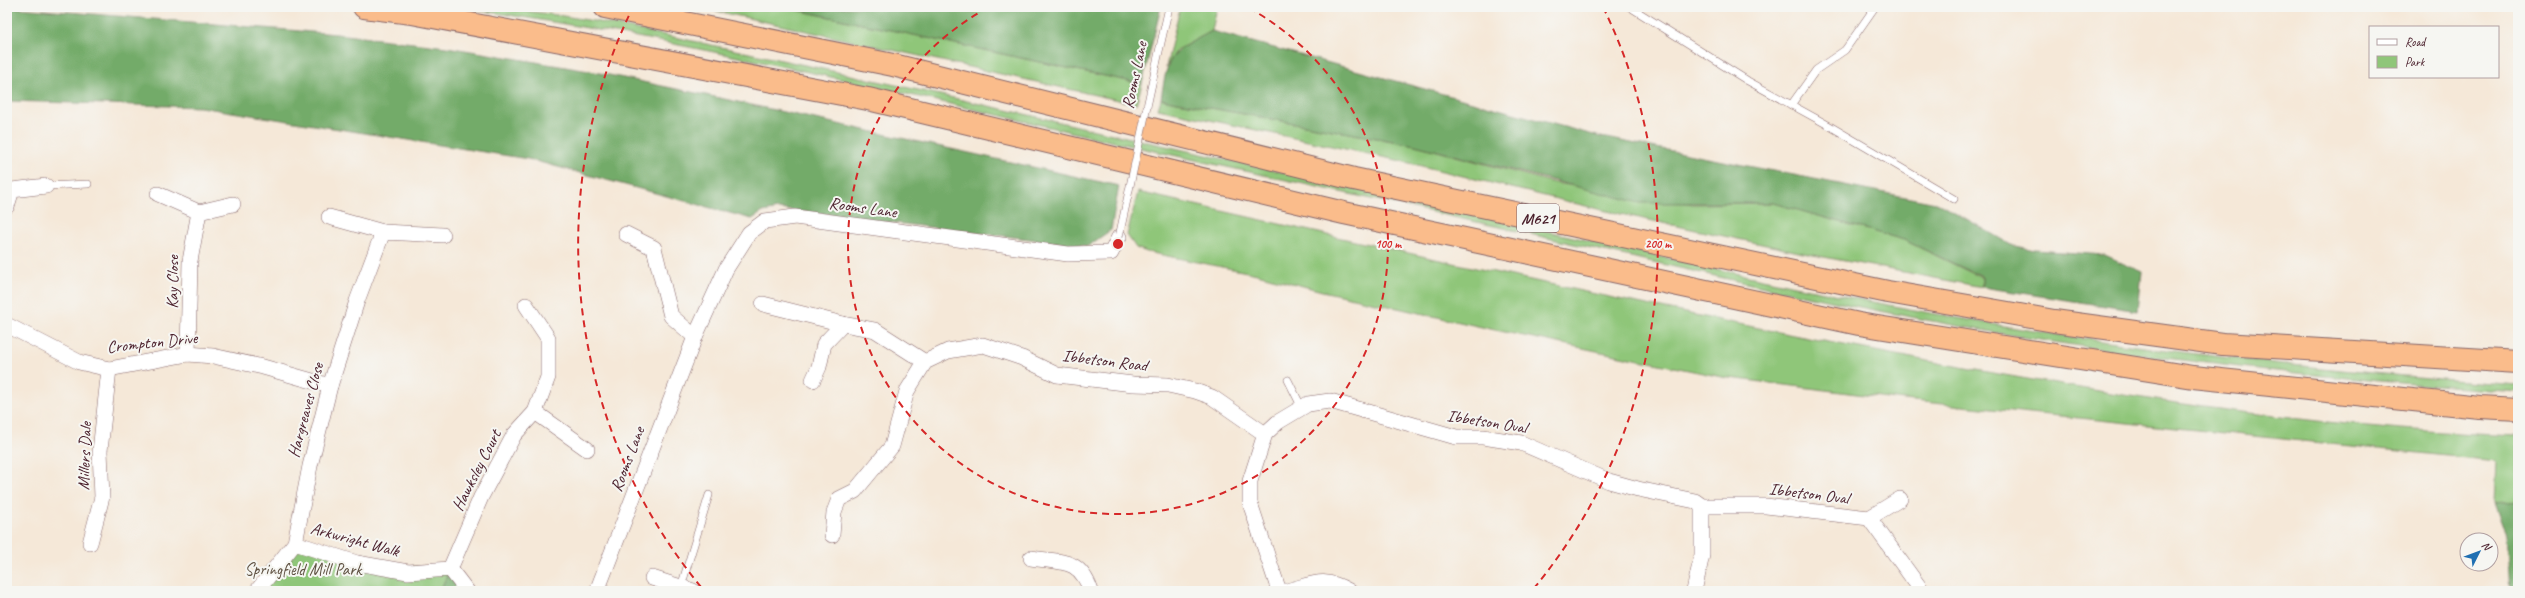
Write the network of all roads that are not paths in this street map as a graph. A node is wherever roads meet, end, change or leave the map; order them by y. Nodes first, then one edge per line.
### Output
1 (364, 7) edge
2 (605, 7) edge
3 (1169, 7) edge
4 (1630, 7) edge
5 (1875, 7) edge
6 (1791, 105) junction
7 (88, 184) dead end
8 (46, 186) joint
9 (158, 194) dead end
10 (1954, 199) dead end
11 (233, 204) dead end
12 (7, 206) edge
13 (199, 212) junction
14 (329, 217) dead end
15 (383, 232) junction
16 (626, 234) dead end
17 (443, 235) dead end
18 (1119, 237) joint
19 (763, 304) dead end
20 (526, 305) dead end
21 (843, 324) junction
22 (7, 325) edge
23 (695, 337) junction
24 (188, 354) junction
25 (925, 362) junction
26 (2518, 362) edge
27 (110, 369) junction
28 (813, 380) dead end
29 (1288, 380) dead end
30 (330, 386) junction
31 (1302, 408) junction
32 (2518, 409) edge
33 (535, 412) junction
34 (1265, 434) junction
35 (587, 449) dead end
36 (709, 495) dead end
37 (1900, 499) dead end
38 (1702, 506) junction
39 (1869, 518) junction
40 (832, 535) dead end
41 (295, 542) junction
42 (90, 543) dead end
43 (1031, 558) dead end
44 (450, 569) junction
45 (652, 578) dead end
46 (687, 589) edge
47 (257, 591) edge
48 (467, 591) edge
49 (597, 591) edge
50 (1091, 591) edge
51 (1279, 591) edge
52 (1286, 591) edge
53 (1350, 591) edge
54 (1694, 591) edge
55 (1922, 591) edge

1 - 32 highway, M621
2 - 26 highway, M621
3 - 18 lane, Rooms Lane, bridge
4 - 6 lane
5 - 6 lane
6 - 10 lane
7 - 8 lane
8 - 12 street
9 - 13 street
11 - 13 street
13 - 24 street, Kay Close
14 - 15 street
15 - 17 street
15 - 30 street, Hargreaves Close
16 - 23 street
18 - 23 street, Rooms Lane
19 - 21 street
20 - 33 street, Hawksley Court
21 - 25 street
21 - 28 street
22 - 27 street, Crompton Drive
23 - 49 street, Rooms Lane
24 - 27 street, Crompton Drive
24 - 30 street, Crompton Drive
25 - 34 street, Ibbetson Road
25 - 40 street
27 - 42 street, Millers Dale
29 - 31 lane
30 - 41 street, Hargreaves Close
31 - 34 street, Ibbetson Oval
31 - 38 street, Ibbetson Oval
33 - 35 street
33 - 44 street, Hawksley Court
34 - 51 street
36 - 46 lane
37 - 39 street, Ibbetson Oval
38 - 39 street, Ibbetson Oval
38 - 54 street
39 - 55 street, Ibbetson Oval
41 - 44 street, Arkwright Walk
41 - 47 street, Hargreaves Close
43 - 50 street
44 - 48 street
45 - 46 street
52 - 53 street

